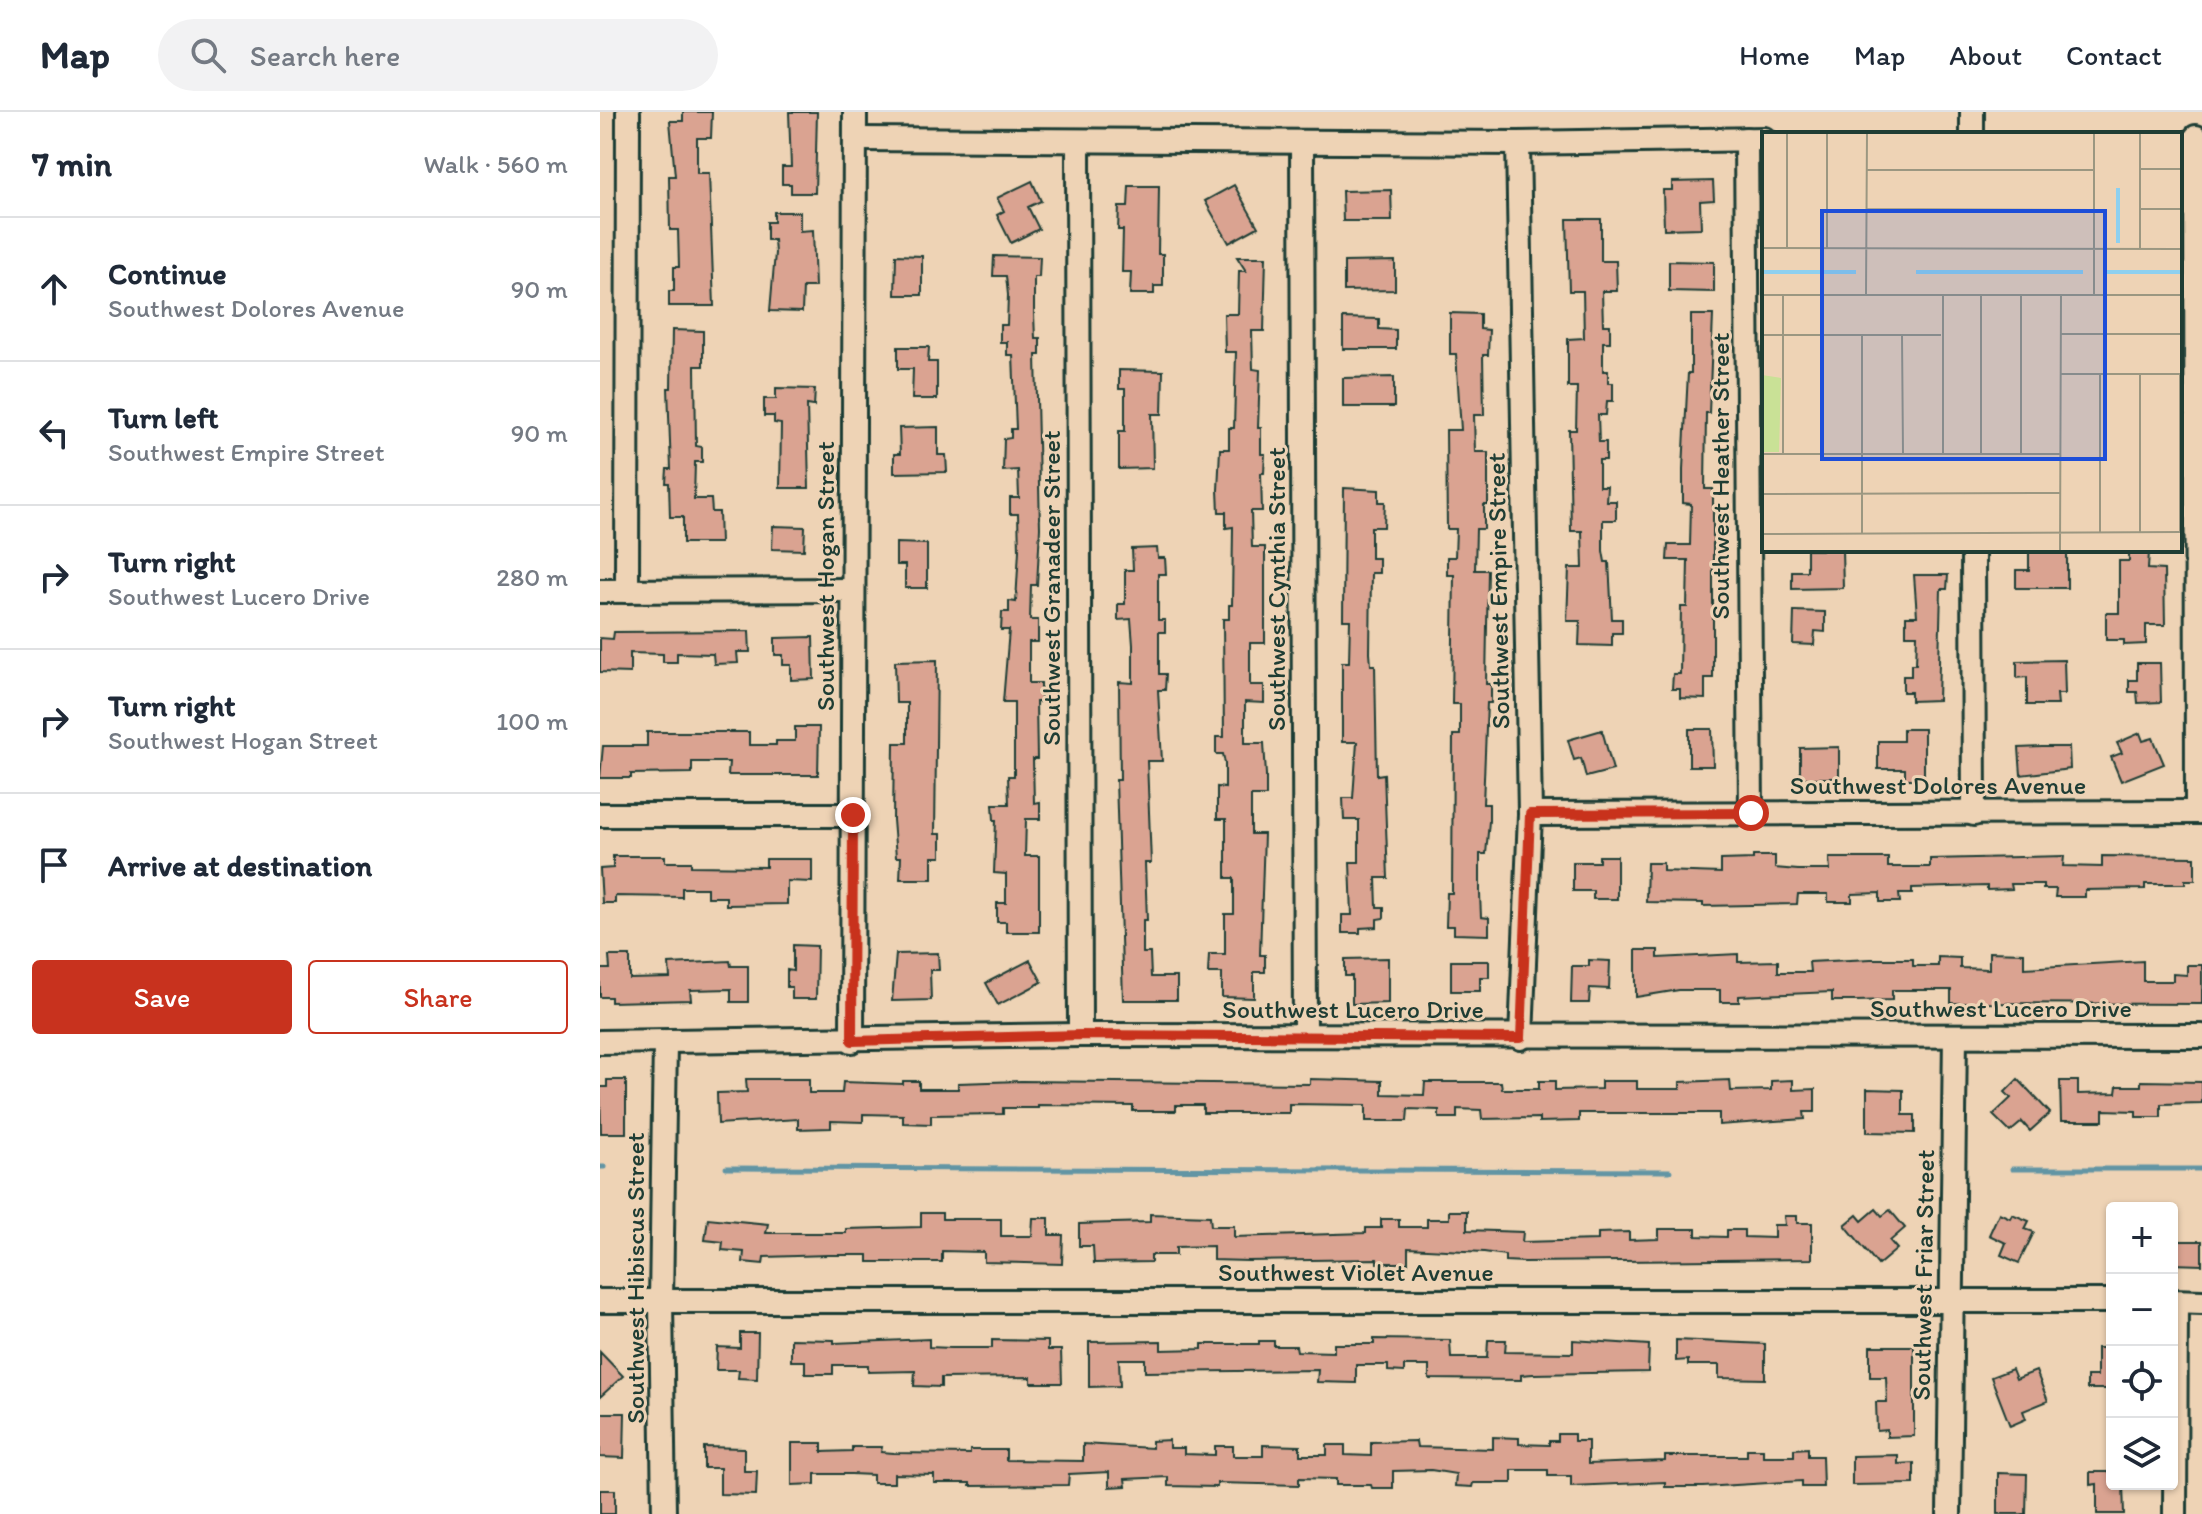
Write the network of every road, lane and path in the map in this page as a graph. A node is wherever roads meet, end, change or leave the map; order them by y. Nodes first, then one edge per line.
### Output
1 (628, 112) edge
2 (855, 112) edge
3 (2193, 137) edge
4 (855, 139) junction
5 (1755, 139) edge
6 (1078, 141) junction
7 (1302, 142) junction
8 (1518, 143) junction
9 (1973, 552) edge
10 (852, 590) junction
11 (600, 591) edge
12 (627, 591) junction
13 (2200, 812) edge
14 (1751, 813) junction
15 (1530, 814) junction
16 (1974, 814) junction
17 (600, 815) edge
18 (853, 815) junction
19 (1080, 1035) junction
20 (1305, 1035) junction
21 (1955, 1036) junction
22 (2202, 1036) edge
23 (1521, 1038) junction
24 (852, 1041) junction
25 (600, 1042) edge
26 (665, 1043) junction
27 (1951, 1299) junction
28 (600, 1301) edge
29 (661, 1301) junction
30 (2106, 1301) edge
31 (2178, 1302) edge
32 (2202, 1302) edge
33 (2174, 1346) edge
34 (664, 1514) edge
35 (1949, 1514) edge
36 (2175, 1514) edge

1 - 12 street
2 - 4 street, Southwest Hogan Street
3 - 13 street
4 - 6 street
4 - 10 street, Southwest Hogan Street
5 - 8 street
5 - 14 street, Southwest Heather Street
6 - 7 street
6 - 19 street, Southwest Granadeer Street
7 - 8 street
7 - 20 street, Southwest Cynthia Street
8 - 15 street, Southwest Empire Street
9 - 16 street
10 - 12 street
10 - 18 street, Southwest Hogan Street
11 - 12 street
13 - 16 street, Southwest Dolores Avenue
14 - 15 street, Southwest Dolores Avenue
14 - 16 street, Southwest Dolores Avenue
15 - 23 street, Southwest Empire Street
17 - 18 street
18 - 24 street, Southwest Hogan Street
19 - 20 street, Southwest Lucero Drive
19 - 24 street, Southwest Lucero Drive
20 - 23 street, Southwest Lucero Drive
21 - 22 street, Southwest Lucero Drive
21 - 23 street, Southwest Lucero Drive
21 - 27 street, Southwest Friar Street
24 - 26 street, Southwest Lucero Drive
25 - 26 street, Southwest Lucero Drive
26 - 29 street, Southwest Hibiscus Street
27 - 29 street, Southwest Violet Avenue
27 - 30 street, Southwest Violet Avenue
27 - 35 street, Southwest Friar Street
28 - 29 street, Southwest Violet Avenue
29 - 34 street, Southwest Hibiscus Street
31 - 32 street
33 - 36 street

